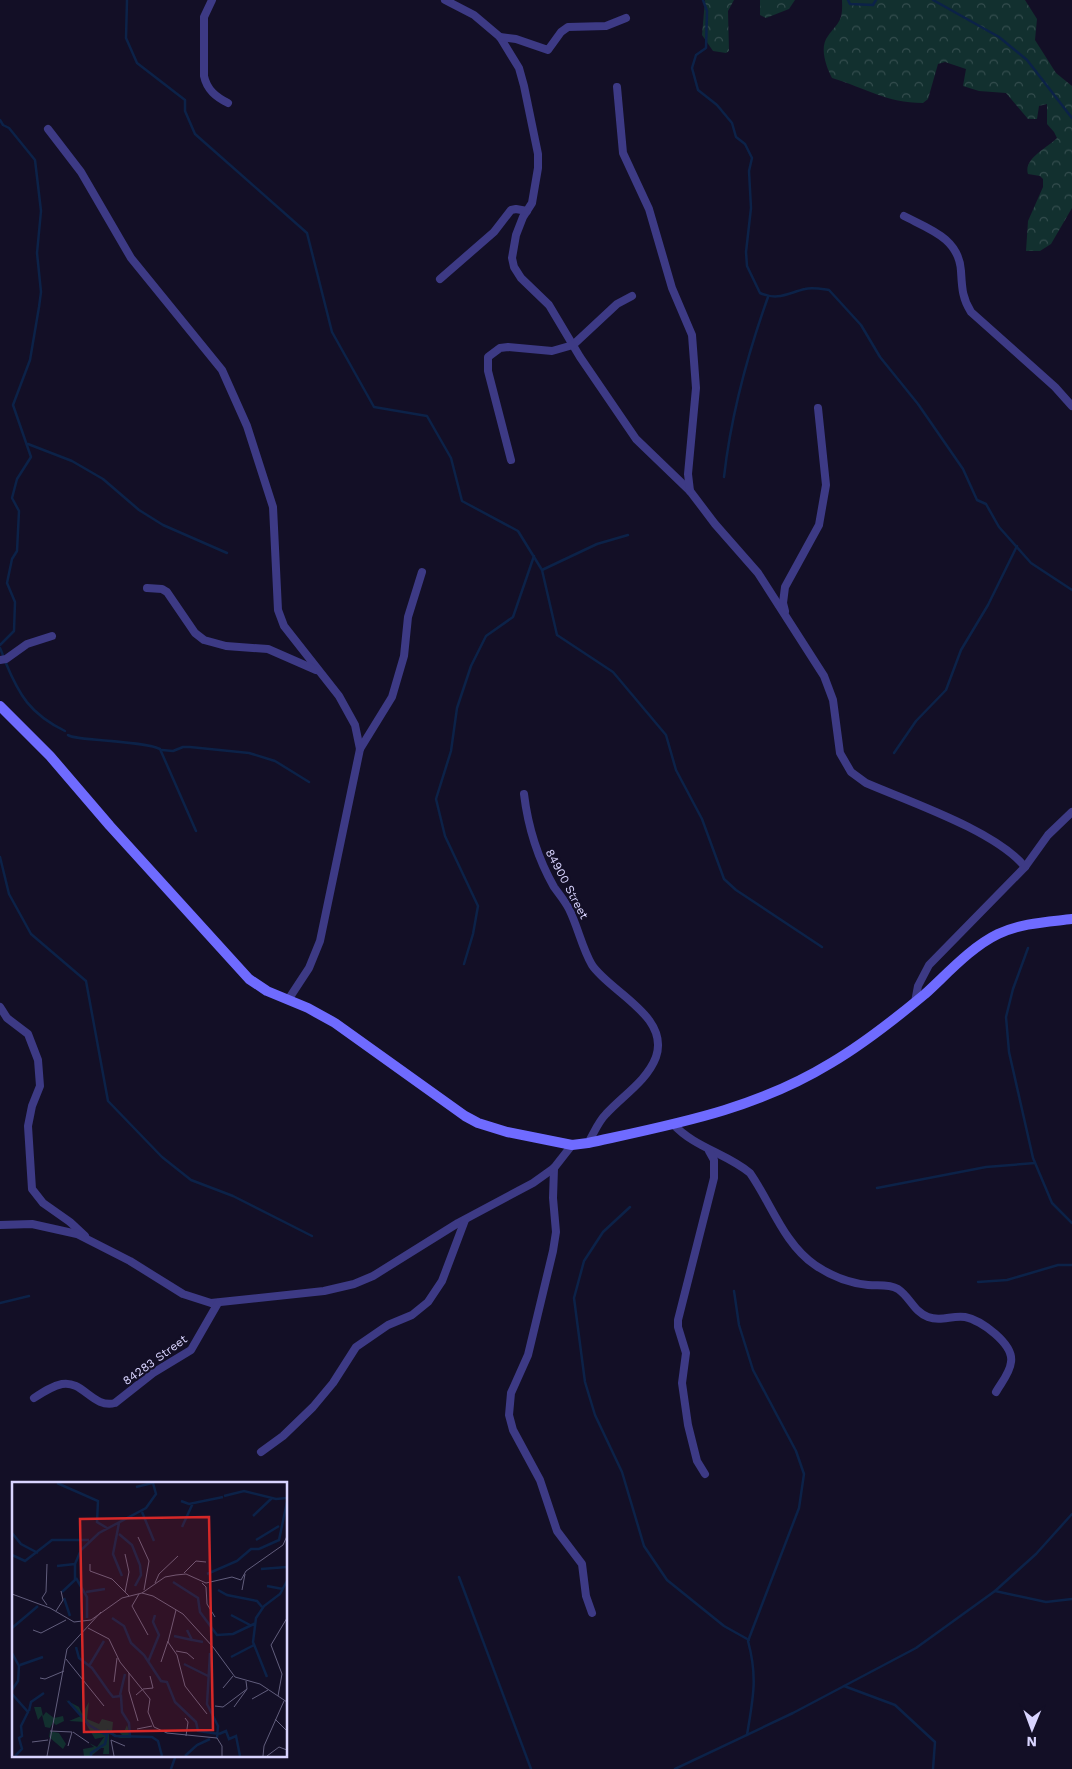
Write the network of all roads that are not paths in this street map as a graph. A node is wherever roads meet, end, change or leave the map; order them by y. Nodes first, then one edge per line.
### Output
1 (212, 0) edge
2 (445, 0) edge
3 (626, 18) dead end
4 (500, 37) junction
5 (617, 87) dead end
6 (228, 103) dead end
7 (48, 128) dead end
8 (527, 211) junction
9 (904, 216) dead end
10 (440, 278) dead end
11 (632, 296) dead end
12 (573, 345) junction
13 (1072, 406) edge
14 (818, 408) dead end
15 (511, 460) dead end
16 (690, 491) junction
17 (422, 572) dead end
18 (147, 588) dead end
19 (786, 616) junction
20 (52, 636) dead end
21 (0, 660) edge
22 (320, 672) junction
23 (0, 706) edge
24 (360, 749) junction
25 (524, 794) dead end
26 (1072, 812) edge
27 (1025, 867) junction
28 (1072, 919) edge
29 (288, 1000) junction
30 (914, 1002) junction
31 (0, 1007) edge
32 (673, 1124) junction
33 (588, 1143) junction
34 (572, 1146) junction
35 (709, 1151) junction
36 (554, 1168) junction
37 (465, 1220) junction
38 (0, 1225) edge
39 (90, 1241) junction
40 (218, 1304) junction
41 (996, 1392) dead end
42 (34, 1398) dead end
43 (260, 1452) dead end
44 (705, 1474) dead end
45 (592, 1613) dead end

1 - 6 street
2 - 4 street
3 - 4 street
4 - 8 street
5 - 16 street
7 - 22 street
8 - 10 street
8 - 12 street
9 - 13 street
11 - 12 street
12 - 15 street
12 - 16 street
14 - 19 street
16 - 19 street
17 - 24 street
18 - 22 street
19 - 27 street
20 - 21 street
22 - 24 street
23 - 29 street
24 - 29 street
25 - 33 street, 84900 Street
26 - 27 street
27 - 30 street
28 - 30 street
29 - 34 street
30 - 32 street
31 - 39 street
32 - 33 street
32 - 35 street
33 - 34 street
34 - 36 street
35 - 41 street
35 - 44 street
36 - 37 street
36 - 45 street
37 - 40 street
37 - 43 street
38 - 39 street
39 - 40 street
40 - 42 street, 84283 Street

